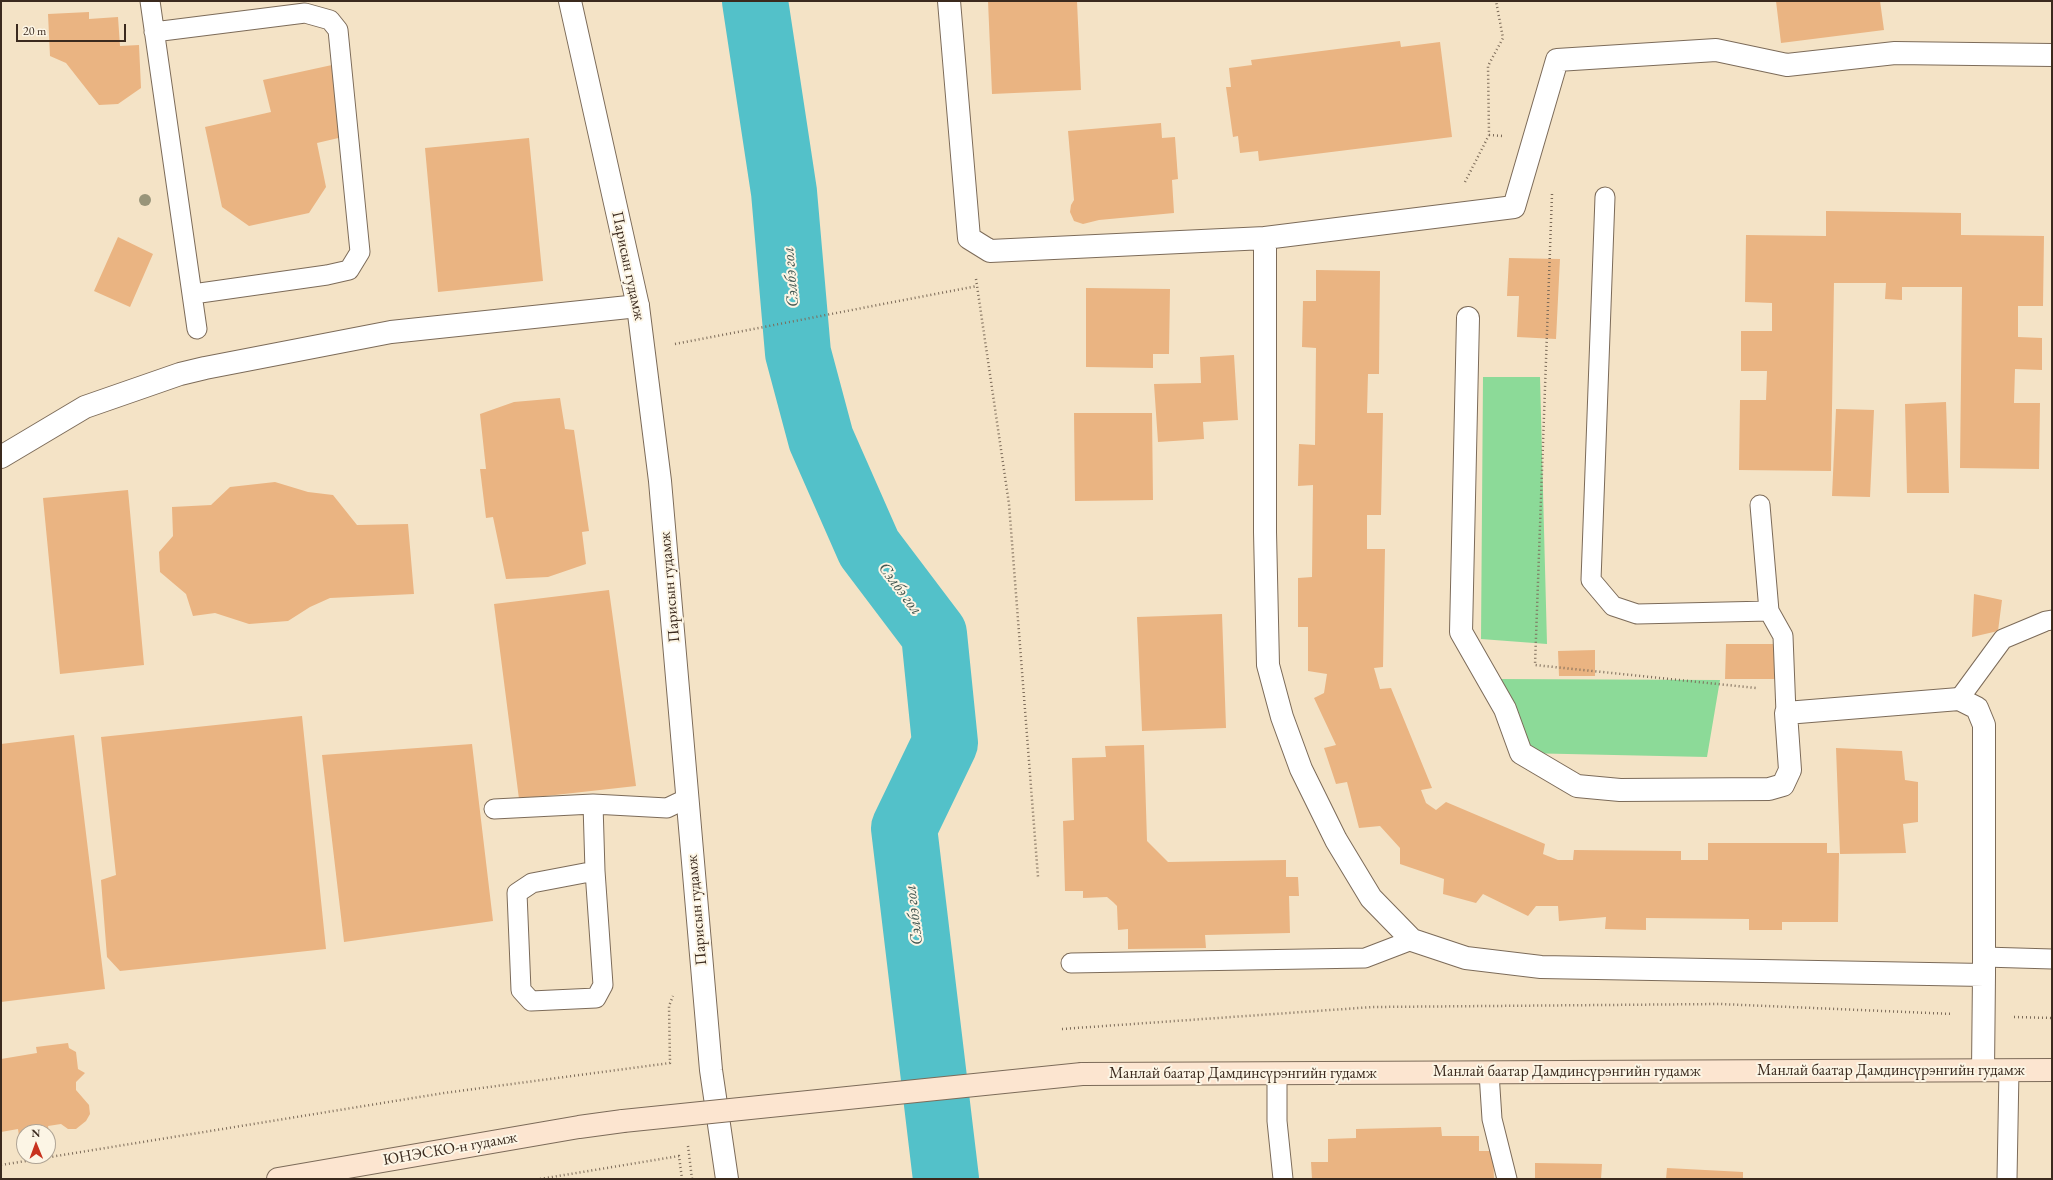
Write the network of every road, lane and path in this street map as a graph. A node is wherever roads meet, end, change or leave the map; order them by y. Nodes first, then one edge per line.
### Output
1 (150, 1) edge
2 (570, 1) edge
3 (949, 1) edge
4 (1496, 1) edge
5 (154, 32) junction
6 (2052, 55) edge
7 (1462, 189) dead end
8 (1606, 197) dead end
9 (969, 238) junction
10 (1265, 238) junction
11 (977, 286) junction
12 (193, 294) junction
13 (638, 306) junction
14 (1468, 318) dead end
15 (197, 329) dead end
16 (675, 344) dead end
17 (1, 457) edge
18 (1760, 505) dead end
19 (1769, 611) junction
20 (2052, 620) edge
21 (1959, 699) junction
22 (1786, 713) junction
23 (688, 798) junction
24 (593, 804) junction
25 (494, 809) dead end
26 (595, 871) junction
27 (1038, 877) dead end
28 (1412, 940) junction
29 (2052, 959) edge
30 (1071, 963) dead end
31 (1984, 966) junction
32 (669, 1006) dead end
33 (1983, 1015) junction
34 (2052, 1018) edge
35 (1062, 1029) dead end
36 (1983, 1070) junction
37 (2009, 1070) junction
38 (2052, 1070) edge
39 (1489, 1073) junction
40 (1277, 1074) junction
41 (623, 1121) joint
42 (1, 1166) edge
43 (278, 1179) edge
44 (540, 1179) edge
45 (682, 1179) edge
46 (727, 1179) edge
47 (1282, 1179) edge
48 (1507, 1179) edge
49 (2007, 1179) edge

1 - 5 lane
2 - 13 street, Парисын гудамж
3 - 9 street
4 - 7 path
5 - 12 lane
5 - 12 lane
6 - 10 street
8 - 19 lane
9 - 10 street
9 - 11 path
10 - 28 street
11 - 16 path
11 - 27 path
12 - 15 lane
13 - 17 street
13 - 23 street, Парисын гудамж
14 - 22 street
18 - 19 lane
19 - 22 lane
20 - 21 lane
21 - 22 street
21 - 31 street
23 - 24 lane
23 - 46 street, Парисын гудамж
24 - 25 lane
24 - 26 lane
26 - 26 lane
28 - 30 lane
28 - 31 street
29 - 31 lane
31 - 33 street
32 - 42 path
33 - 34 path
33 - 35 path
33 - 36 street
36 - 37 main road, Манлай баатар Дамдинсүрэнгийн гудамж
36 - 39 main road, Манлай баатар Дамдинсүрэнгийн гудамж
37 - 38 main road, Манлай баатар Дамдинсүрэнгийн гудамж
37 - 49 lane
39 - 40 main road, Манлай баатар Дамдинсүрэнгийн гудамж
39 - 48 lane
40 - 41 main road, Манлай баатар Дамдинсүрэнгийн гудамж, bridge
40 - 47 lane
41 - 43 main road, ЮНЭСКО-н гудамж
44 - 45 path

